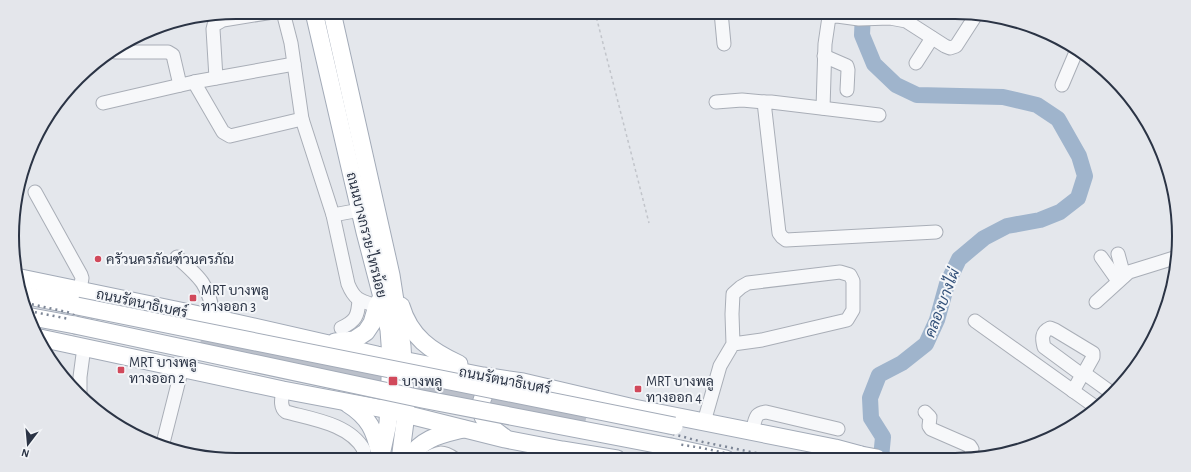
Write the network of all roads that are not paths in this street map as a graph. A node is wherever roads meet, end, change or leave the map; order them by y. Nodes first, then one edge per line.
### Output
1 (229, 19) edge
2 (285, 19) edge
3 (316, 19) edge
4 (334, 19) edge
5 (722, 19) edge
6 (829, 19) edge
7 (859, 19) edge
8 (877, 19) edge
9 (895, 19) edge
10 (973, 20) edge
11 (932, 38) junction
12 (724, 44) dead end
13 (121, 52) edge
14 (1075, 55) edge
15 (824, 56) junction
16 (916, 63) dead end
17 (294, 64) junction
18 (216, 78) junction
19 (194, 82) junction
20 (180, 85) junction
21 (1062, 85) dead end
22 (846, 90) dead end
23 (716, 102) dead end
24 (764, 102) junction
25 (104, 103) dead end
26 (824, 108) junction
27 (879, 115) dead end
28 (302, 118) junction
29 (35, 192) dead end
30 (360, 210) junction
31 (332, 215) junction
32 (936, 232) dead end
33 (1118, 254) dead end
34 (176, 257) dead end
35 (1101, 257) dead end
36 (1171, 259) edge
37 (392, 275) junction
38 (23, 278) edge
39 (1121, 279) junction
40 (80, 290) junction
41 (27, 296) edge
42 (359, 300) junction
43 (380, 302) junction
44 (1096, 302) dead end
45 (36, 318) edge
46 (214, 318) junction
47 (975, 321) dead end
48 (341, 328) dead end
49 (267, 330) junction
50 (301, 338) junction
51 (45, 339) edge
52 (733, 344) junction
53 (84, 347) junction
54 (397, 358) junction
55 (182, 368) junction
56 (483, 376) junction
57 (512, 380) junction
58 (252, 382) junction
59 (80, 386) edge
60 (283, 390) junction
61 (1107, 390) edge
62 (1073, 391) junction
63 (342, 401) junction
64 (1092, 404) edge
65 (389, 410) junction
66 (925, 412) dead end
67 (406, 414) junction
68 (710, 423) junction
69 (754, 424) junction
70 (466, 429) junction
71 (838, 429) dead end
72 (505, 439) junction
73 (164, 440) edge
74 (363, 453) edge
75 (380, 453) edge
76 (381, 453) edge
77 (402, 453) edge
78 (407, 453) edge
79 (540, 453) edge
80 (698, 453) edge
81 (811, 453) edge
82 (855, 453) edge
83 (874, 453) edge
84 (971, 453) edge

1 - 18 street
2 - 17 street
3 - 30 main road, ถนนบางกรวย-ไทรน้อย
4 - 37 main road, ถนนบางกรวย-ไทรน้อย
5 - 12 street
6 - 15 street
7 - 8 street
9 - 11 street
10 - 11 street
11 - 16 street
13 - 20 street
14 - 21 street
15 - 22 street
15 - 26 street
17 - 18 street
17 - 28 street
18 - 19 street
19 - 20 street
19 - 28 street
20 - 25 street
23 - 24 street
24 - 26 street
24 - 32 street
26 - 27 street
28 - 31 street
29 - 40 street
30 - 31 street
30 - 43 main road, ถนนบางกรวย-ไทรน้อย
31 - 42 street
33 - 39 street
34 - 46 street
35 - 39 street
36 - 39 street
37 - 54 main road, ถนนบางกรวย-ไทรน้อย
37 - 56 main road
38 - 40 main road, ถนนรัตนาธิเบศร์
39 - 44 street
40 - 46 main road, ถนนรัตนาธิเบศร์
41 - 81 main road, ถนนรัตนาธิเบศร์, bridge
42 - 43 street
42 - 48 street
43 - 50 main road
43 - 54 main road, ถนนบางกรวย-ไทรน้อย
45 - 80 main road, bridge
46 - 49 main road, ถนนรัตนาธิเบศร์
47 - 62 street
49 - 50 main road, ถนนรัตนาธิเบศร์
49 - 58 main road
50 - 54 main road, ถนนรัตนาธิเบศร์
51 - 53 main road
52 - 52 street
52 - 68 street
53 - 55 main road
53 - 59 street
54 - 56 main road, ถนนรัตนาธิเบศร์
54 - 65 main road, ถนนบางกรวย-ไทรน้อย
54 - 67 main road, ถนนบางกรวย-ไทรน้อย
55 - 58 main road
55 - 73 street
56 - 57 main road, ถนนรัตนาธิเบศร์
57 - 68 main road, ถนนรัตนาธิเบศร์
57 - 72 main road
58 - 60 main road
60 - 63 main road
60 - 74 street
61 - 62 street
62 - 64 street
63 - 65 main road
63 - 75 main road
65 - 67 main road
65 - 76 main road, ถนนบางกรวย-ไทรน้อย
66 - 84 street
67 - 70 main road
67 - 77 main road, ถนนบางกรวย-ไทรน้อย
68 - 69 main road
68 - 82 main road, ถนนรัตนาธิเบศร์
69 - 71 street
69 - 83 main road
70 - 72 main road
70 - 78 main road
72 - 79 main road

